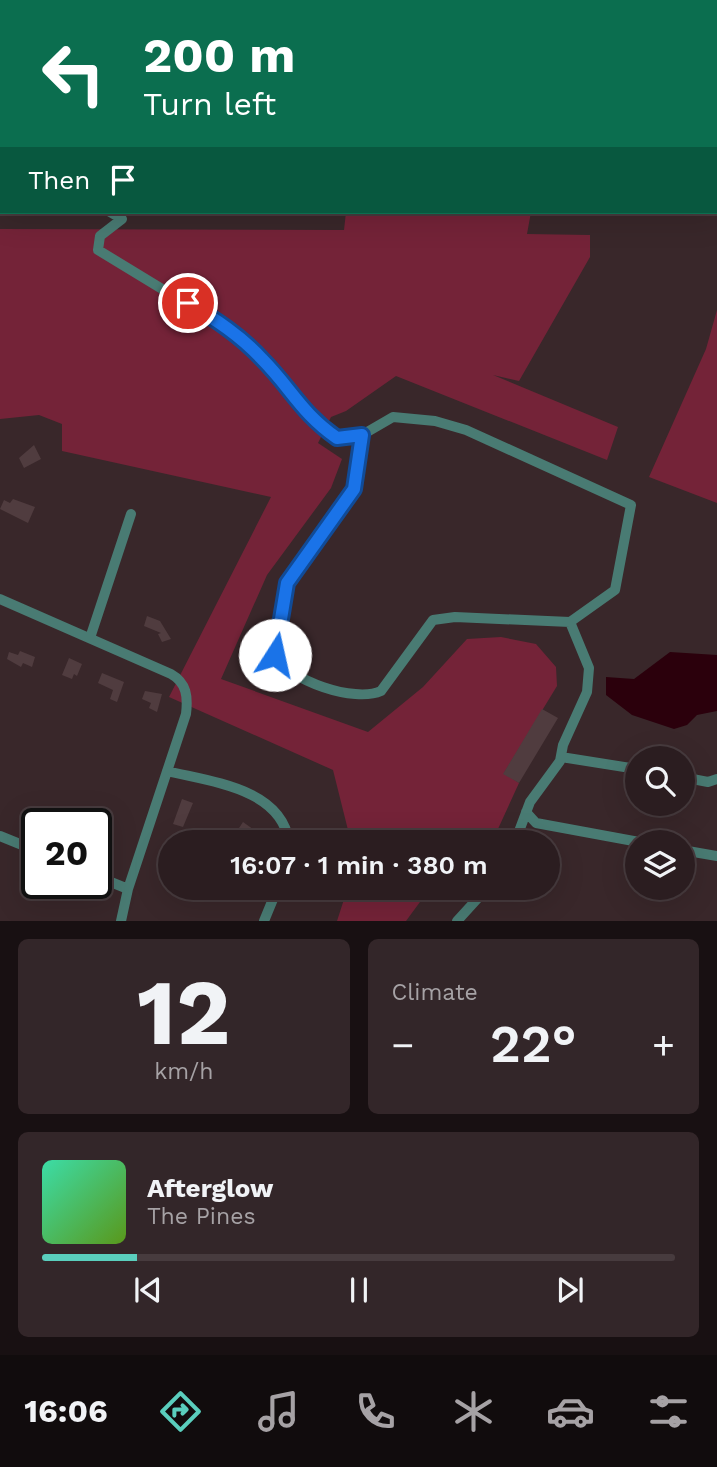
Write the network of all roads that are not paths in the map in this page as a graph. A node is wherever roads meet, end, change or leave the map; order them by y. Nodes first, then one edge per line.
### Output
1 (113, 214) edge
2 (362, 435) junction
3 (131, 514) dead end
4 (0, 599) edge
5 (570, 622) junction
6 (90, 638) junction
7 (561, 757) junction
8 (625, 767) edge
9 (167, 771) junction
10 (695, 779) edge
11 (716, 781) edge
12 (526, 812) junction
13 (287, 830) edge
14 (519, 830) edge
15 (0, 836) edge
16 (625, 839) edge
17 (21, 845) edge
18 (695, 852) edge
19 (717, 856) edge
20 (112, 882) edge
21 (128, 889) junction
22 (273, 900) edge
23 (476, 900) edge
24 (121, 921) edge
25 (264, 921) edge
26 (457, 921) edge

1 - 2 street
2 - 5 street
2 - 5 street
3 - 6 street
4 - 6 street
5 - 7 street
6 - 9 street
7 - 8 street
7 - 12 street
9 - 13 street
9 - 21 street
10 - 11 street
12 - 14 street
12 - 16 street
15 - 17 street
18 - 19 street
20 - 21 street
21 - 24 street
22 - 25 street
23 - 26 street

